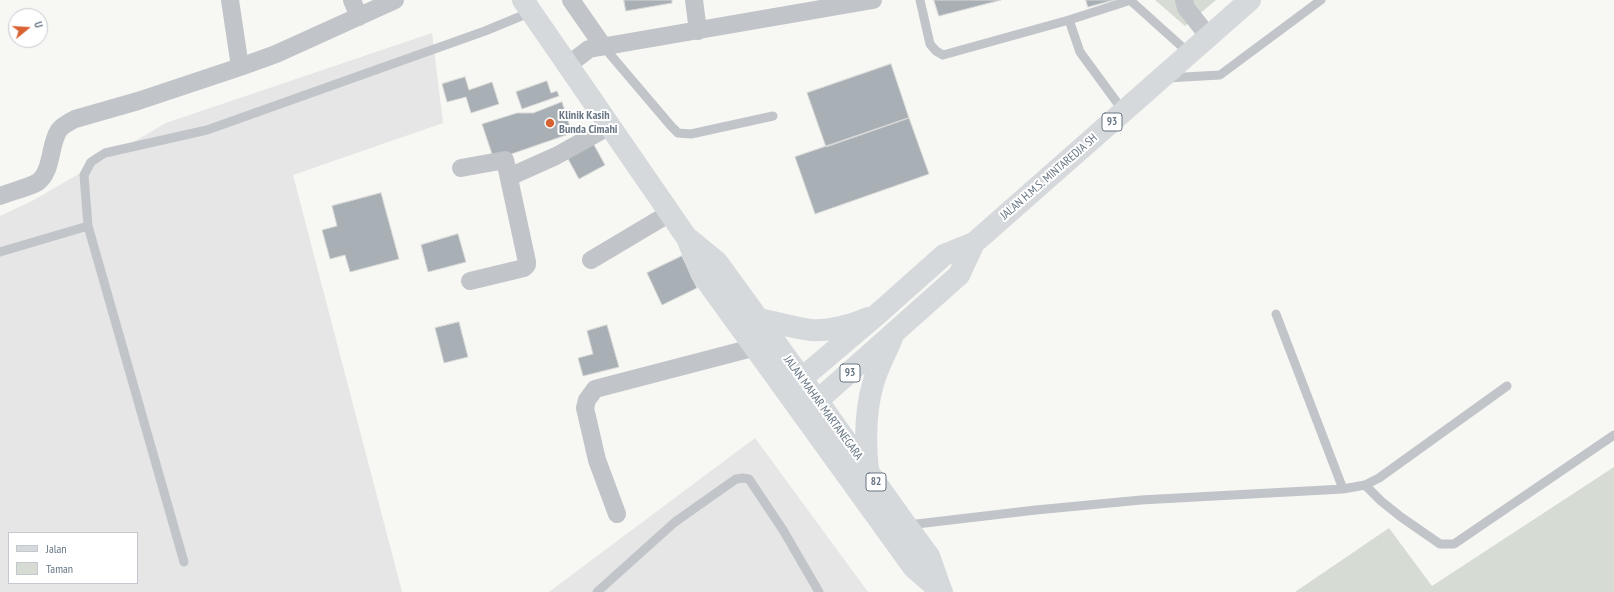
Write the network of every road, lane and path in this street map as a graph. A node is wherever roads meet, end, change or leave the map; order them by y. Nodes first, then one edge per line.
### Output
1 (230, 0) edge
2 (352, 0) edge
3 (395, 0) edge
4 (571, 0) edge
5 (694, 0) edge
6 (873, 0) edge
7 (920, 0) edge
8 (1131, 0) edge
9 (1184, 0) edge
10 (1250, 0) edge
11 (1321, 0) edge
12 (824, 4) edge
13 (527, 6) edge
14 (359, 17) junction
15 (1069, 20) junction
16 (698, 31) junction
17 (1208, 37) junction
18 (603, 46) junction
19 (1190, 54) junction
20 (568, 65) junction
21 (240, 68) junction
22 (1161, 79) junction
23 (1124, 112) junction
24 (773, 116) dead end
25 (610, 126) junction
26 (461, 168) dead end
27 (509, 177) junction
28 (0, 196) edge
29 (670, 213) junction
30 (88, 226) junction
31 (687, 238) junction
32 (974, 243) junction
33 (0, 252) edge
34 (591, 260) dead end
35 (470, 281) dead end
36 (880, 312) junction
37 (1276, 314) dead end
38 (759, 319) junction
39 (895, 331) junction
40 (756, 347) junction
41 (795, 385) junction
42 (1507, 386) dead end
43 (811, 407) junction
44 (1614, 435) edge
45 (868, 471) junction
46 (1365, 485) junction
47 (1343, 489) junction
48 (617, 514) dead end
49 (906, 525) junction
50 (184, 562) dead end
51 (941, 591) edge
52 (597, 592) edge
53 (819, 592) edge

1 - 21 street
2 - 14 street
3 - 14 street
4 - 18 street
5 - 16 street
6 - 12 street
7 - 15 lane
8 - 15 lane
8 - 19 lane
9 - 17 street
10 - 17 main road, JALAN H.M.S. MINTAREDJA SH / 93
11 - 22 lane
12 - 16 street
13 - 20 main road, JALAN MAHAR MARTANEGARA / 82
13 - 30 lane
14 - 21 street
15 - 23 lane
16 - 18 street
17 - 19 main road, JALAN H.M.S. MINTAREDJA SH / 93
18 - 20 street
18 - 24 lane
19 - 22 main road, JALAN H.M.S. MINTAREDJA SH / 93
20 - 25 main road, JALAN MAHAR MARTANEGARA / 82
21 - 28 street
22 - 23 main road, JALAN H.M.S. MINTAREDJA SH / 93
23 - 32 main road, JALAN H.M.S. MINTAREDJA SH / 93
25 - 27 street
25 - 29 main road, JALAN MAHAR MARTANEGARA / 82
26 - 27 street
27 - 35 street
29 - 31 main road, JALAN MAHAR MARTANEGARA / 82
29 - 34 street
30 - 33 lane
30 - 50 lane
31 - 38 main road, JALAN MAHAR MARTANEGARA / 82
31 - 40 main road, JALAN MAHAR MARTANEGARA / 82
32 - 36 main road, JALAN H.M.S. MINTAREDJA SH / 93
32 - 39 main road, JALAN H.M.S. MINTAREDJA SH / 93
36 - 38 main road
36 - 41 main road, JALAN H.M.S. MINTAREDJA SH / 93
37 - 47 lane
38 - 41 main road, JALAN MAHAR MARTANEGARA / 82
39 - 43 main road, JALAN H.M.S. MINTAREDJA SH / 93
39 - 45 main road
40 - 41 main road, JALAN MAHAR MARTANEGARA / 82
40 - 48 street
41 - 43 main road, JALAN MAHAR MARTANEGARA / 82
42 - 46 lane
43 - 45 main road, JALAN MAHAR MARTANEGARA / 82
43 - 51 main road, JALAN MAHAR MARTANEGARA / 82
44 - 46 lane
45 - 49 main road, JALAN MAHAR MARTANEGARA / 82
46 - 47 lane
47 - 49 lane
49 - 51 main road, JALAN MAHAR MARTANEGARA / 82
52 - 53 lane

